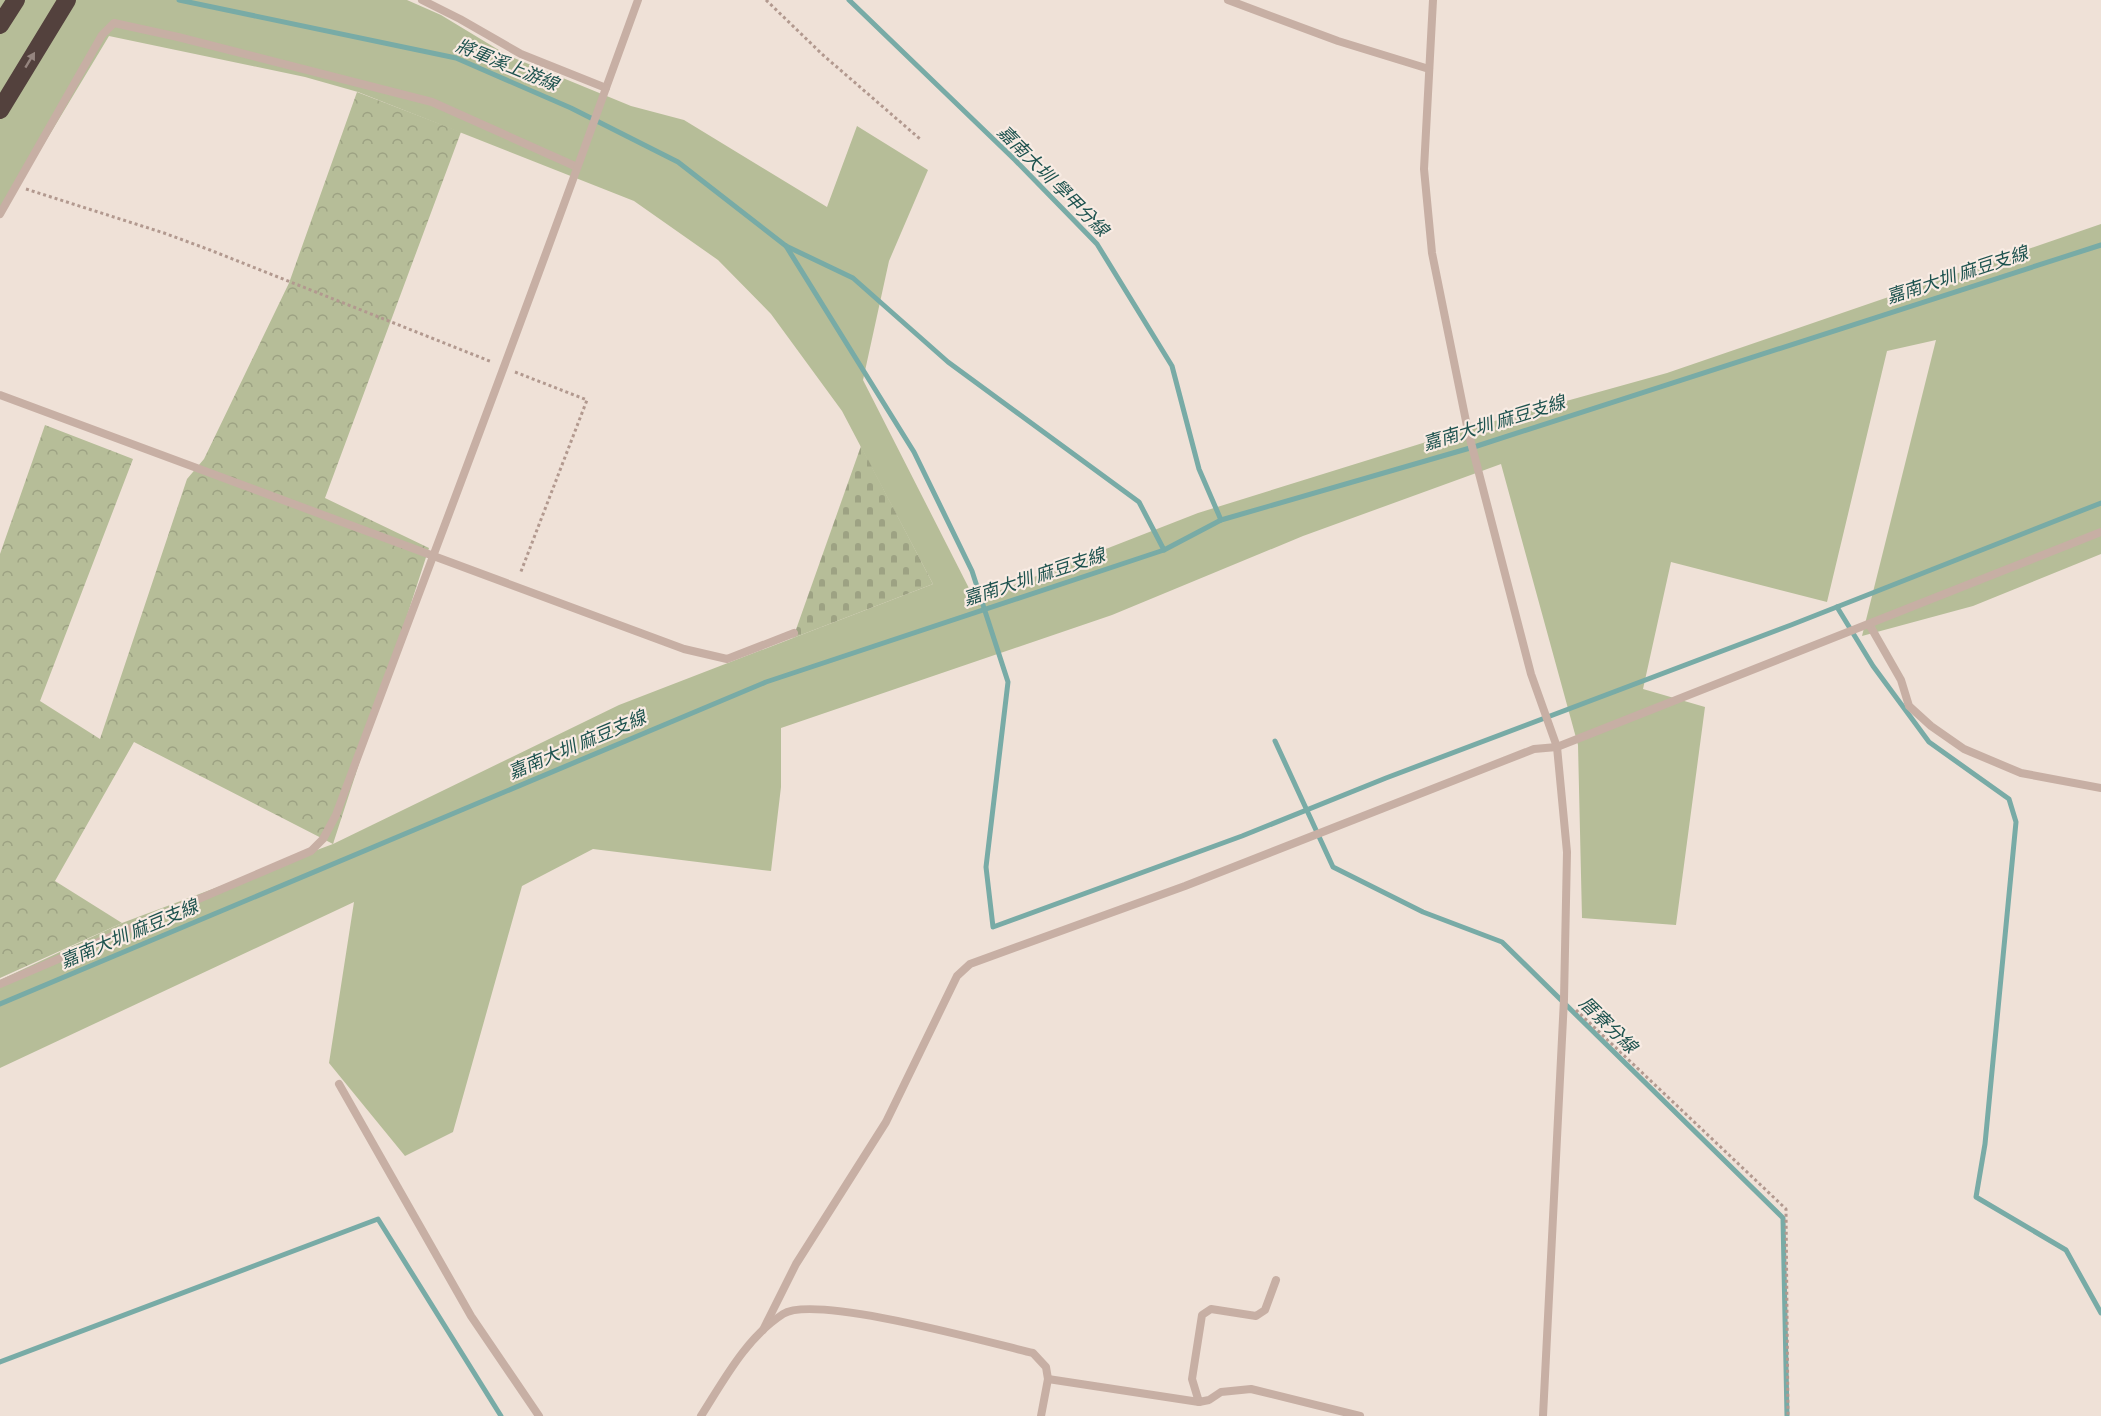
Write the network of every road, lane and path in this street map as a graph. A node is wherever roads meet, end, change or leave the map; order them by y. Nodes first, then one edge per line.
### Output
1 (16, 0) edge
2 (67, 0) edge
3 (422, 0) edge
4 (638, 0) edge
5 (766, 0) edge
6 (1228, 0) edge
7 (1433, 0) edge
8 (0, 25) edge
9 (1429, 69) junction
10 (606, 88) junction
11 (0, 110) edge
12 (920, 139) dead end
13 (578, 167) junction
14 (17, 186) junction
15 (0, 213) edge
16 (503, 367) junction
17 (0, 394) edge
18 (2101, 532) edge
19 (432, 556) junction
20 (515, 587) junction
21 (1869, 624) junction
22 (794, 633) dead end
23 (1557, 747) junction
24 (2101, 788) edge
25 (0, 984) edge
26 (1564, 999) junction
27 (339, 1084) dead end
28 (1276, 1280) dead end
29 (763, 1329) junction
30 (1048, 1379) junction
31 (1199, 1402) junction
32 (538, 1416) edge
33 (701, 1416) edge
34 (1041, 1416) edge
35 (1360, 1416) edge
36 (1543, 1416) edge
37 (1788, 1416) edge

1 - 8 highway
11 -> 2 highway
3 - 10 lane
4 - 10 lane
5 - 12 path
6 - 9 lane
7 - 9 lane
9 - 23 lane
10 - 13 lane
13 - 14 lane
13 - 16 lane
14 - 15 lane
14 - 16 path
16 - 19 lane
16 - 20 path
17 - 19 lane
18 - 21 lane
19 - 20 lane
19 - 25 lane
20 - 22 lane
21 - 23 lane
21 - 24 lane
23 - 26 lane
23 - 29 lane
26 - 36 lane
26 - 37 path
27 - 32 lane
28 - 31 lane
29 - 30 lane
29 - 33 lane
30 - 31 lane
30 - 34 lane
31 - 35 lane

